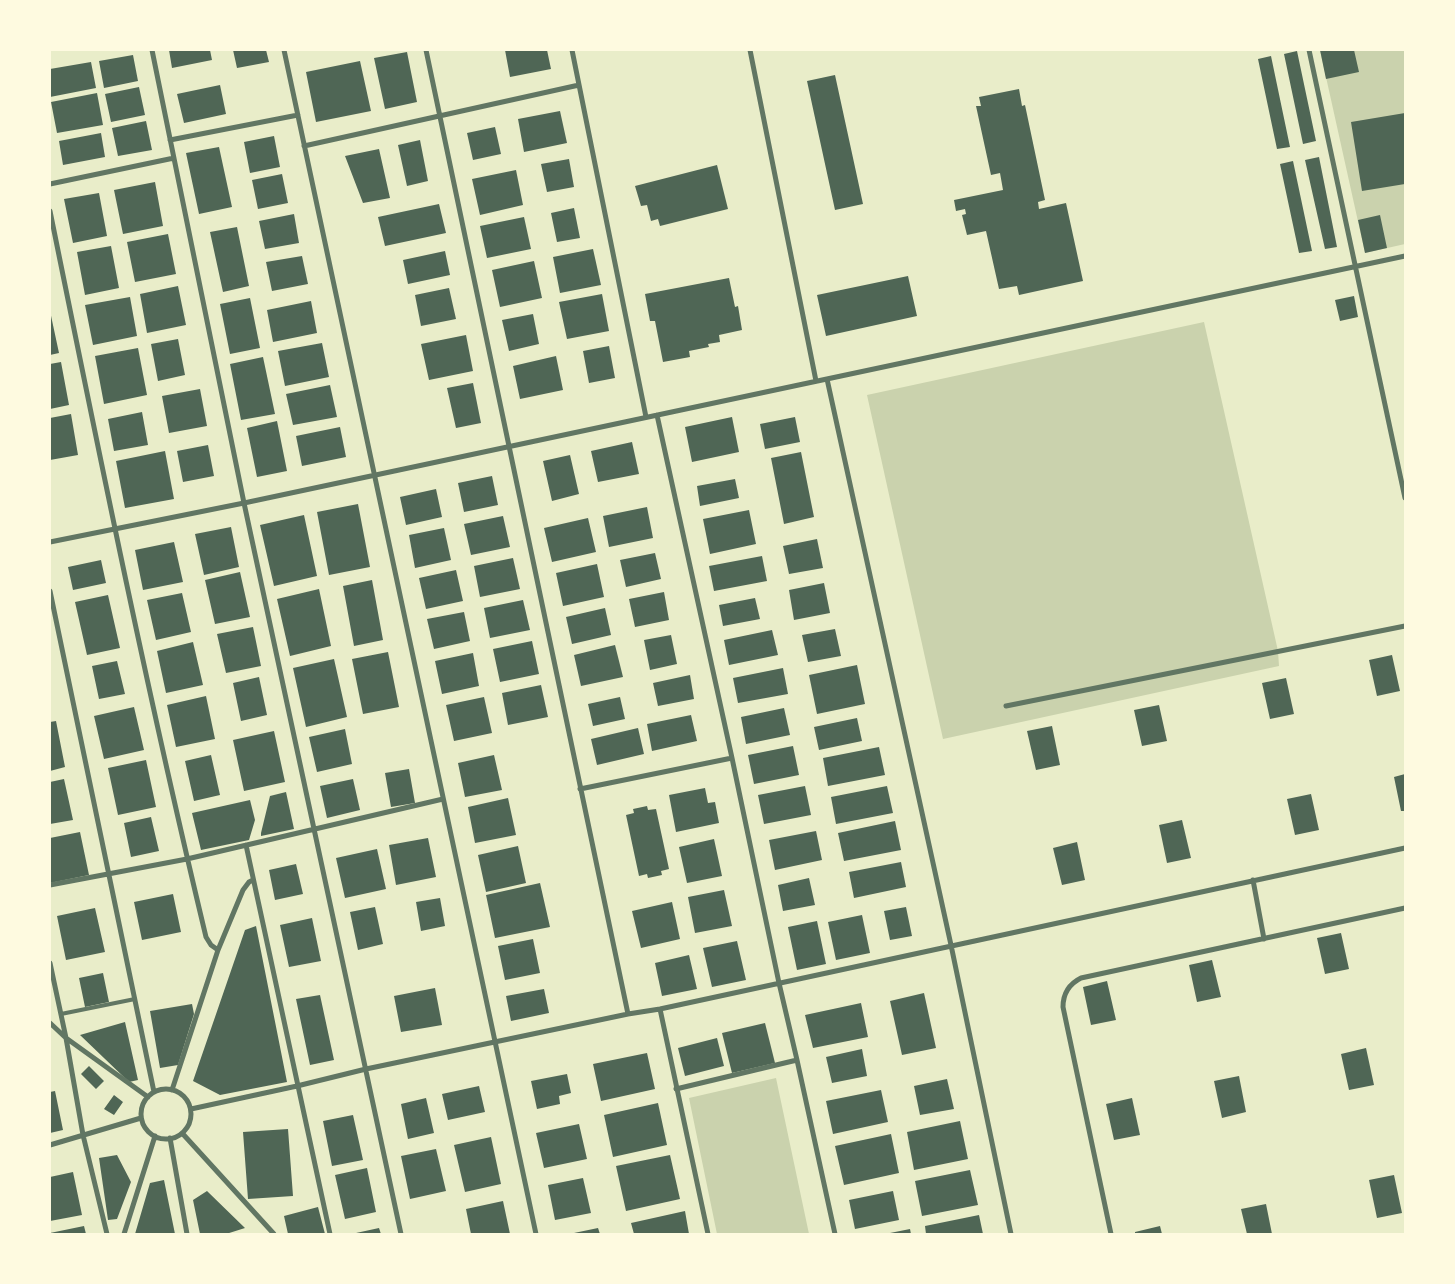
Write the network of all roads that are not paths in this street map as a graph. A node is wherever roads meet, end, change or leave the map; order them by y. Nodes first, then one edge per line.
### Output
1 (152, 50) edge
2 (284, 50) edge
3 (426, 50) edge
4 (572, 50) edge
5 (750, 50) edge
6 (1309, 50) edge
7 (579, 85) junction
8 (298, 115) junction
9 (440, 116) junction
10 (170, 140) junction
11 (304, 146) junction
12 (174, 158) junction
13 (50, 184) edge
14 (50, 211) edge
15 (1405, 256) edge
16 (1355, 266) junction
17 (826, 379) junction
18 (816, 381) junction
19 (657, 415) junction
20 (646, 417) junction
21 (509, 447) junction
22 (374, 475) junction
23 (1405, 498) edge
24 (244, 503) junction
25 (114, 529) junction
26 (50, 542) edge
27 (50, 591) edge
28 (1405, 626) edge
29 (1006, 706) dead end
30 (732, 758) junction
31 (580, 788) junction
32 (443, 799) junction
33 (314, 829) junction
34 (246, 846) junction
35 (1405, 848) edge
36 (187, 859) junction
37 (109, 874) junction
38 (253, 880) junction
39 (1254, 880) junction
40 (50, 885) edge
41 (1405, 908) edge
42 (1264, 938) junction
43 (951, 945) junction
44 (218, 950) junction
45 (50, 962) edge
46 (778, 983) junction
47 (135, 999) junction
48 (660, 1009) junction
49 (61, 1014) junction
50 (628, 1014) junction
51 (50, 1023) edge
52 (66, 1038) junction
53 (496, 1042) junction
54 (797, 1060) junction
55 (366, 1069) junction
56 (297, 1086) junction
57 (172, 1090) junction
58 (676, 1090) junction
59 (154, 1092) junction
60 (148, 1097) junction
61 (190, 1109) junction
62 (142, 1118) junction
63 (182, 1133) junction
64 (83, 1135) junction
65 (155, 1136) junction
66 (170, 1138) junction
67 (50, 1145) edge
68 (271, 1233) edge
69 (107, 1234) edge
70 (124, 1234) edge
71 (187, 1234) edge
72 (330, 1234) edge
73 (401, 1234) edge
74 (536, 1234) edge
75 (708, 1234) edge
76 (835, 1234) edge
77 (1011, 1234) edge
78 (1111, 1234) edge

1 - 10 street
2 - 8 street
3 - 9 street
4 - 7 street
5 - 18 street
6 - 16 street
7 - 9 street
7 - 20 street
8 - 10 street
8 - 11 street
9 - 11 street
9 - 21 street
10 - 12 street
11 - 22 street
12 - 13 street
12 - 24 street
14 - 25 street
15 - 16 street
16 - 17 street
16 - 23 street
17 - 18 street
17 - 43 street
18 - 19 street
19 - 20 street
19 - 30 street
20 - 21 street
21 - 22 street
21 - 31 street
22 - 24 street
22 - 32 street
24 - 25 street
24 - 33 street
25 - 26 street
25 - 36 street
27 - 37 street
28 - 29 street
30 - 31 street
30 - 46 street
31 - 50 street
32 - 33 street
32 - 53 street
33 - 34 street
33 - 55 street
34 - 36 street
34 - 38 street
35 - 39 street
36 - 37 street
36 - 44 street
37 - 40 street
37 - 47 street
38 - 44 street
38 - 56 street
39 - 42 street
39 - 43 street
41 - 42 street
42 - 78 street
43 - 46 street
43 - 77 street
44 - 57 street
45 - 49 street
46 - 48 street
46 - 54 street
47 - 49 lane
47 - 59 street
48 - 50 street
48 - 58 street
49 - 52 street
50 - 53 street
51 - 52 street
52 - 60 street
52 - 64 street
53 - 55 street
53 - 74 street
54 - 58 street
54 - 76 street
55 - 56 street
55 - 73 street
56 - 61 street
56 - 72 street
57 - 59 street
57 - 61 street
58 - 75 street
59 - 60 street
60 - 62 street
61 - 63 street
62 - 64 street
62 - 65 street
63 - 66 street
63 - 68 street
64 - 67 street
64 - 69 street
65 - 66 street
65 - 70 street
66 - 71 street

